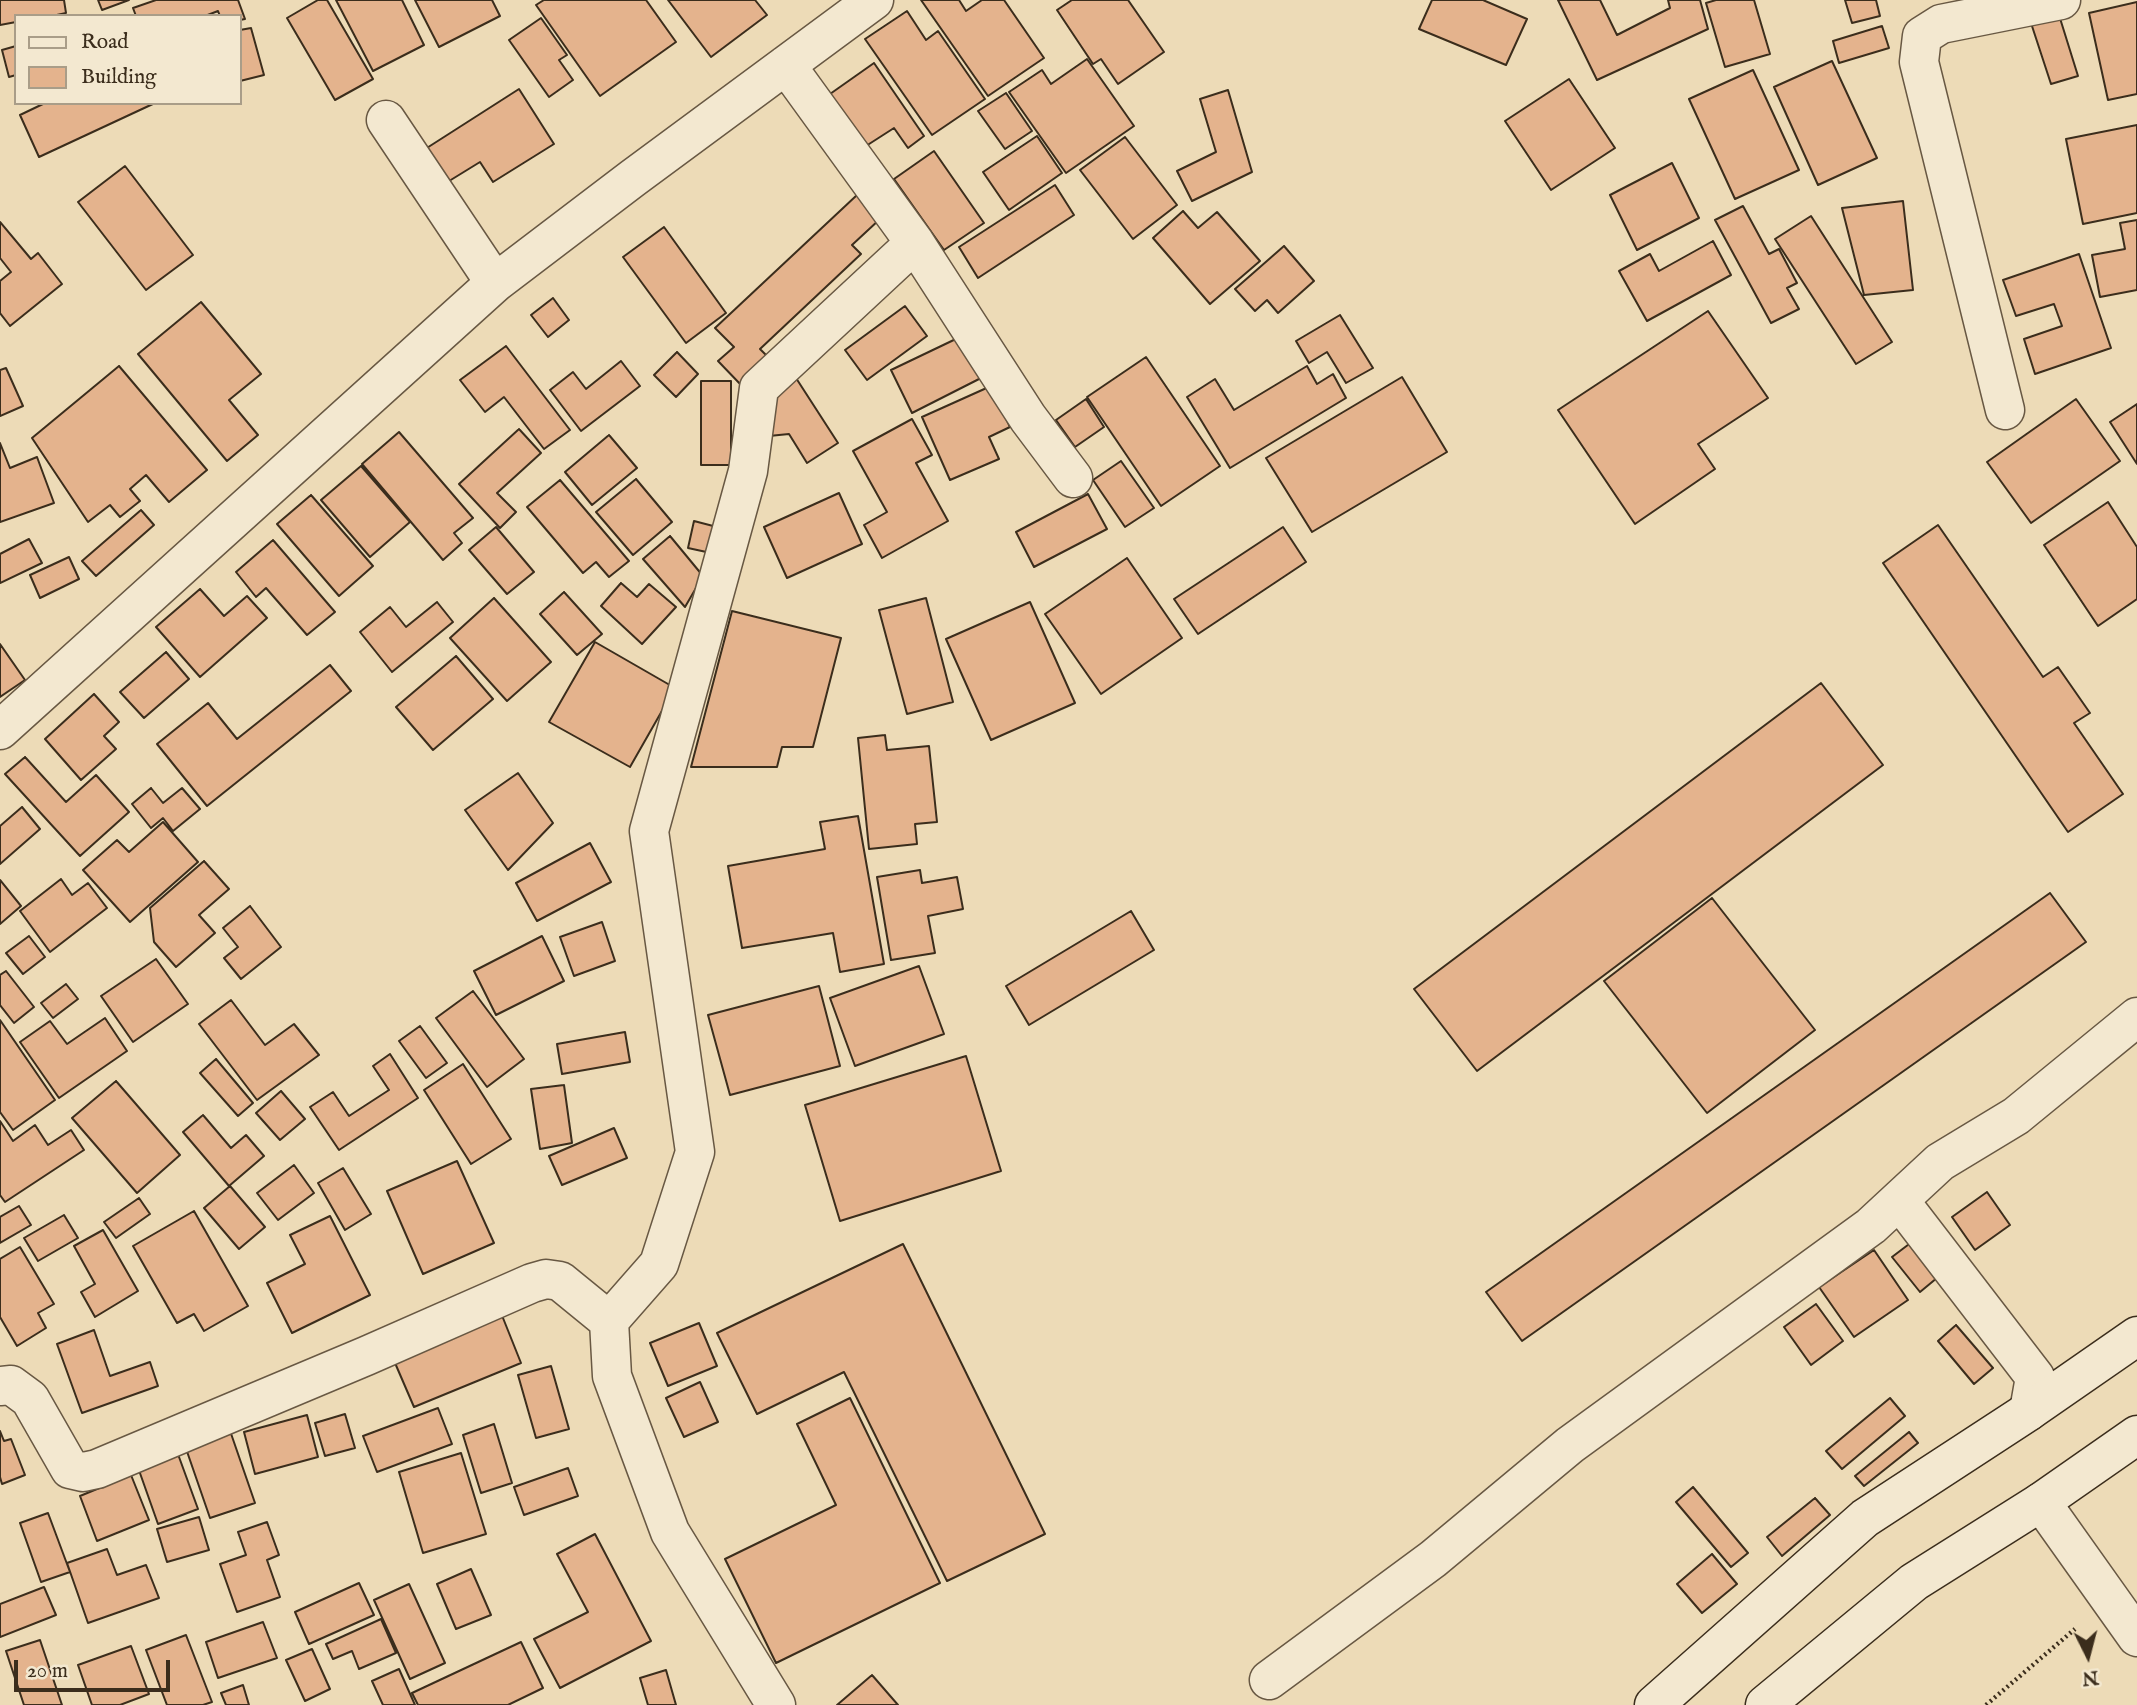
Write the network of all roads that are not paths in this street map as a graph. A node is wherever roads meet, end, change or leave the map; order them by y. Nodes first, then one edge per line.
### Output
1 (874, 0) edge
2 (2061, 0) edge
3 (786, 65) junction
4 (386, 120) dead end
5 (915, 243) junction
6 (495, 283) junction
7 (2005, 410) dead end
8 (1073, 478) dead end
9 (0, 730) edge
10 (2137, 1017) edge
11 (1899, 1200) junction
12 (609, 1321) junction
13 (2137, 1336) edge
14 (0, 1386) edge
15 (2029, 1411) junction
16 (2137, 1435) edge
17 (2041, 1502) junction
18 (2137, 1637) edge
19 (1269, 1680) dead end
20 (776, 1705) edge
21 (1654, 1705) edge
22 (1765, 1705) edge

1 - 3 street
2 - 7 street
3 - 5 street
3 - 6 street
4 - 6 street
5 - 8 street
5 - 12 street
6 - 9 street
10 - 11 street
11 - 15 street
11 - 19 street
12 - 14 street
12 - 20 street
13 - 15 street
15 - 21 street
16 - 17 street
17 - 18 street
17 - 22 street

